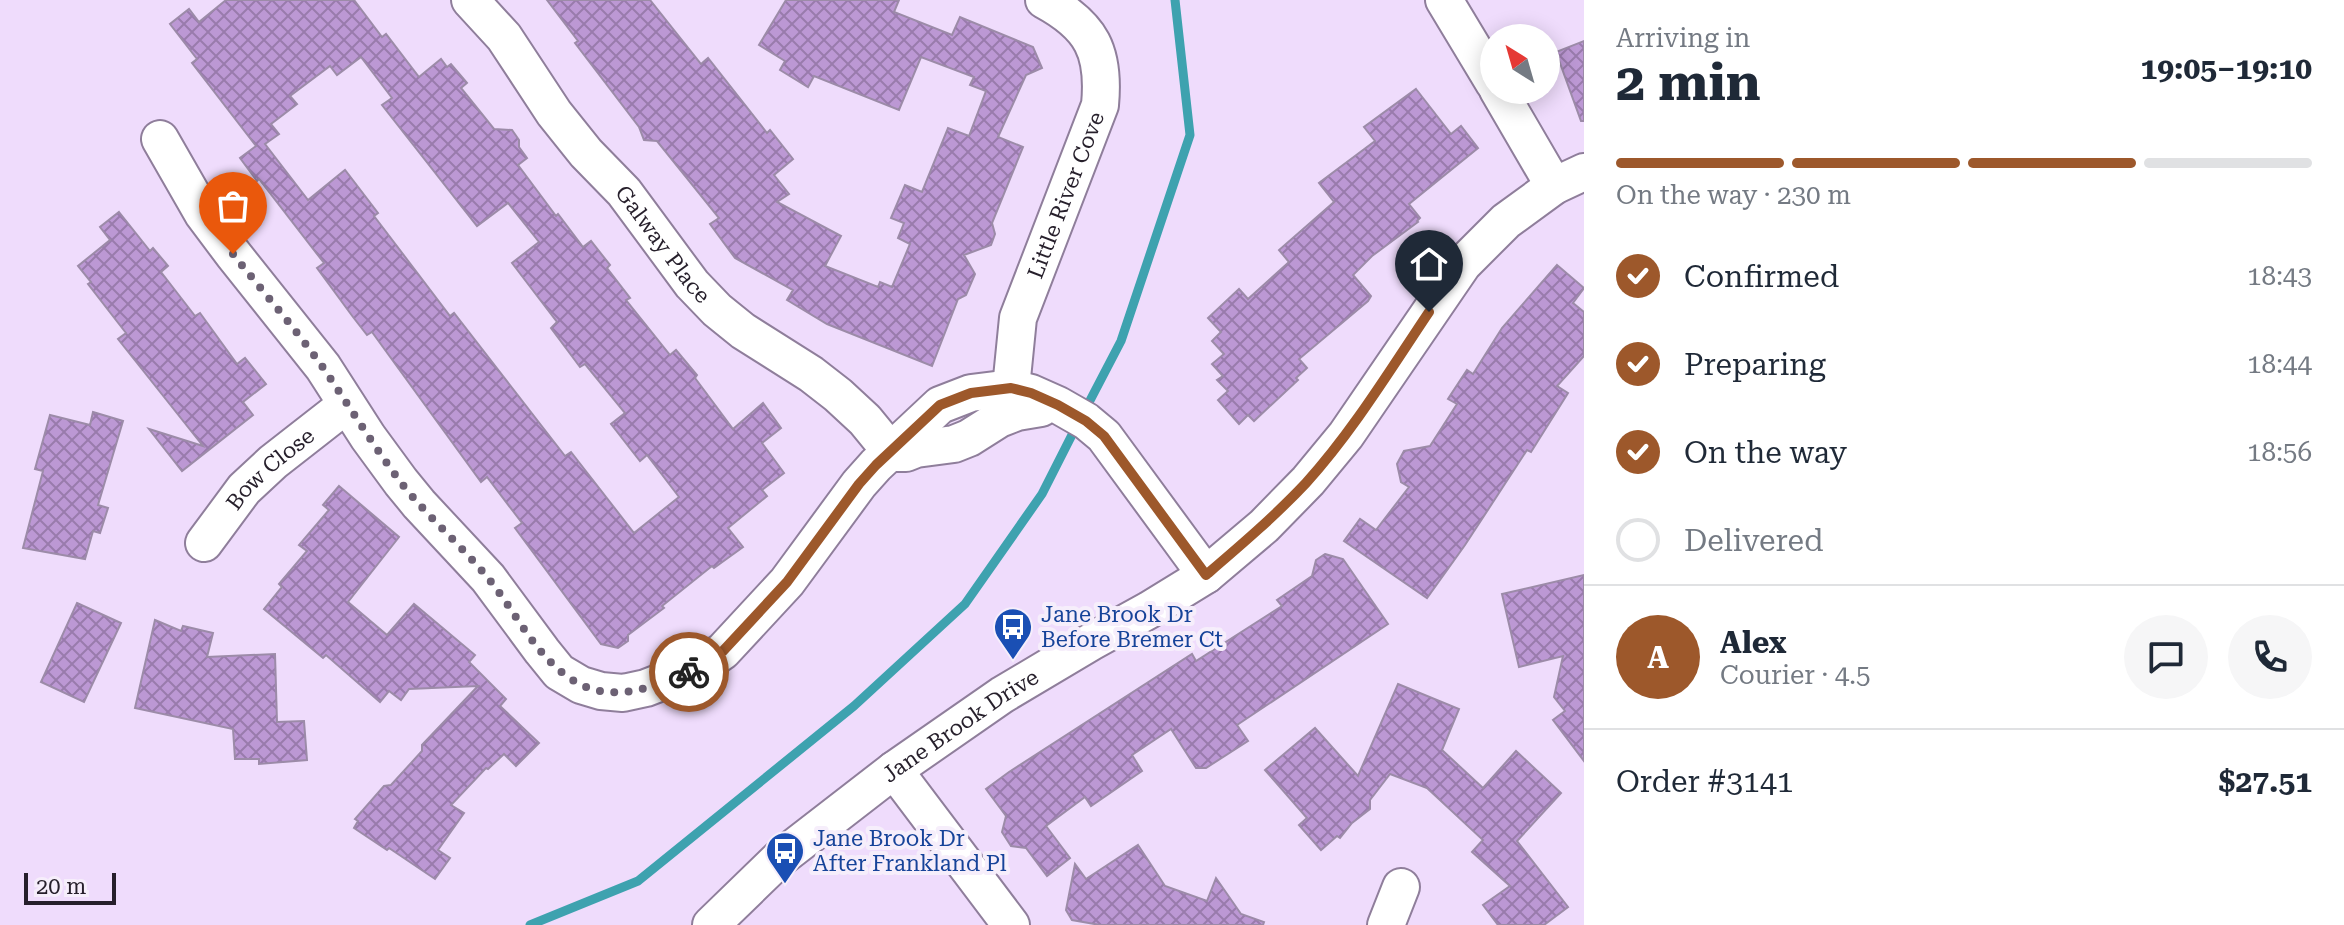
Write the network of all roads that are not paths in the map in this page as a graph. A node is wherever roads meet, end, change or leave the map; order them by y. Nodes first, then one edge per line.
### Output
1 (470, 0) edge
2 (1044, 0) edge
3 (1444, 0) edge
4 (1480, 60) edge
5 (1509, 104) edge
6 (160, 139) dead end
7 (1569, 179) edge
8 (1014, 400) junction
9 (346, 405) junction
10 (892, 453) junction
11 (204, 543) dead end
12 (1206, 575) junction
13 (894, 770) junction
14 (1401, 887) dead end
15 (711, 925) edge
16 (1011, 925) edge
17 (1386, 925) edge

1 - 10 street, Galway Place
2 - 8 street, Little River Cove
3 - 4 street
5 - 7 street
6 - 9 street
7 - 12 street, Jane Brook Drive
8 - 10 street
8 - 12 street
9 - 10 street
9 - 11 street, Bow Close
12 - 13 street, Jane Brook Drive
13 - 15 street, Jane Brook Drive
13 - 16 street
14 - 17 street

